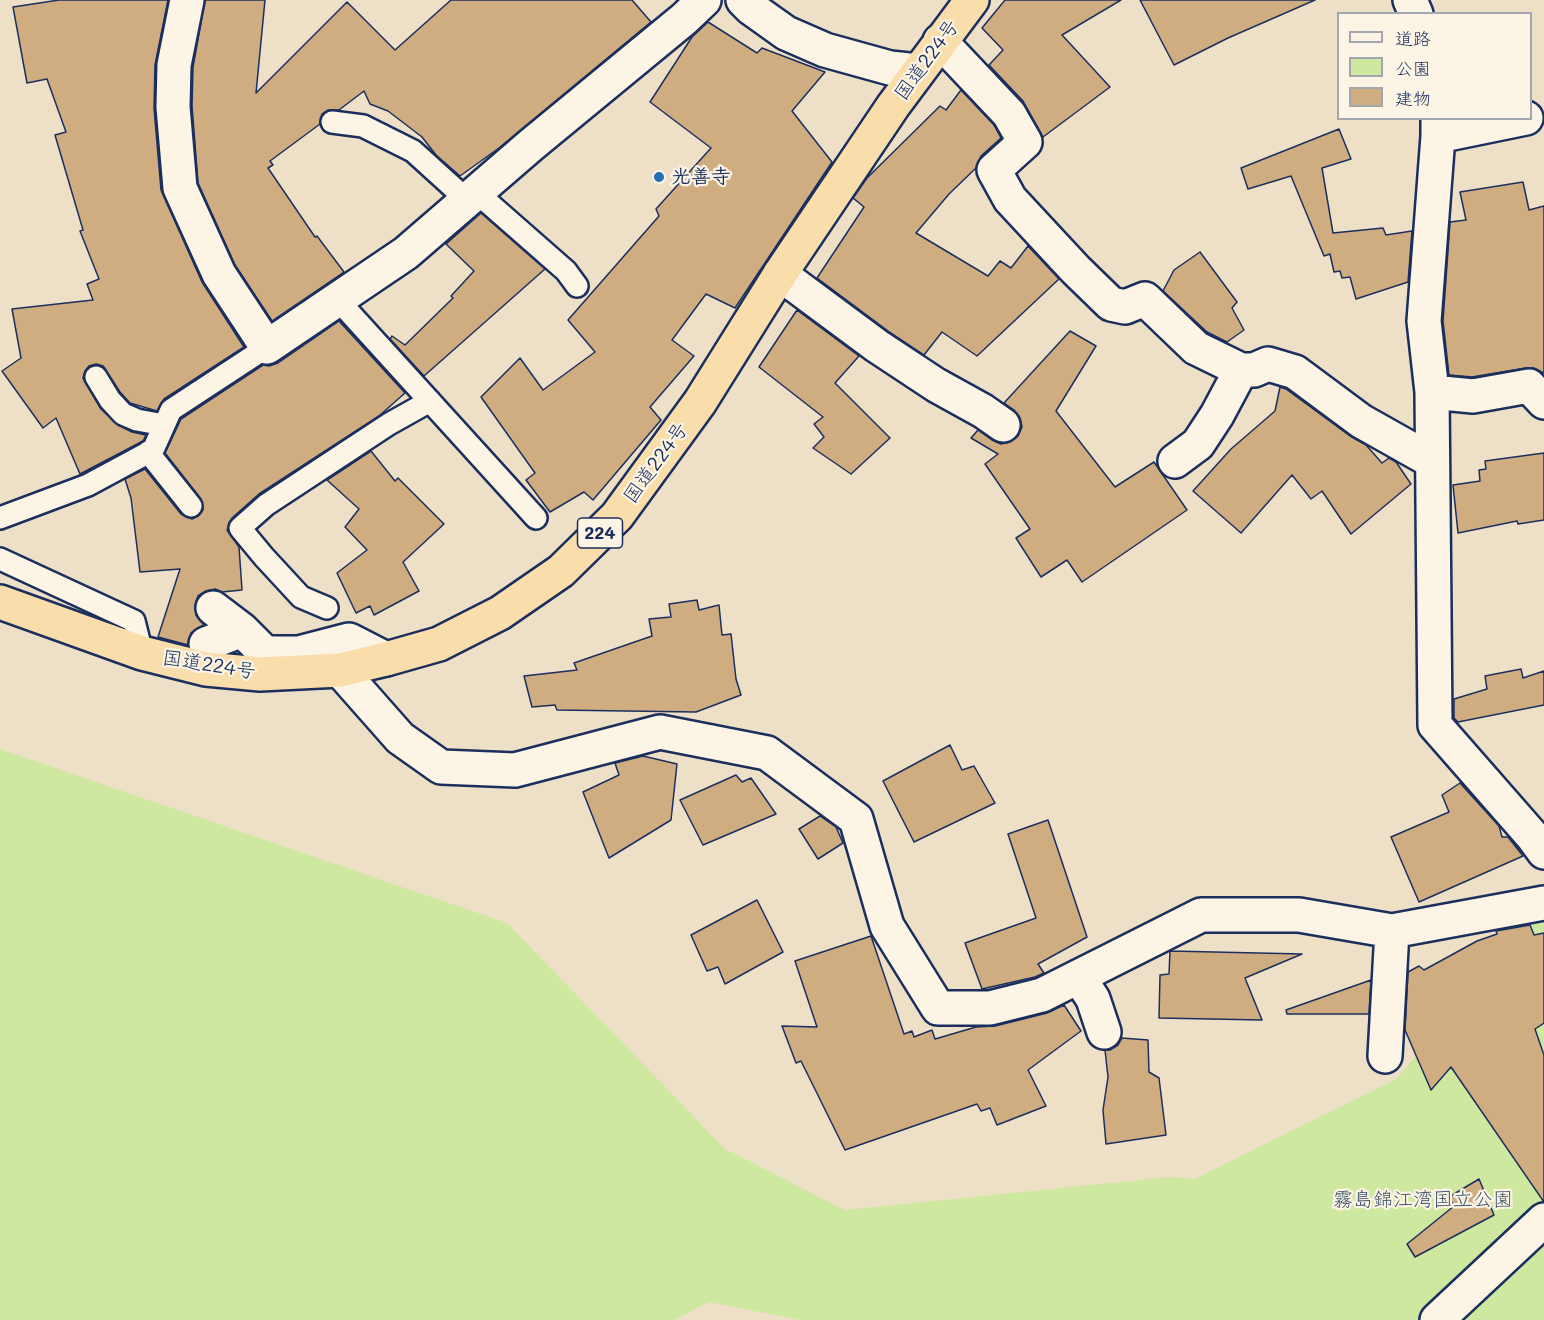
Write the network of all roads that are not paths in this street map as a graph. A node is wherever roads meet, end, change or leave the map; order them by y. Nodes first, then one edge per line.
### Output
1 (187, 0) edge
2 (704, 0) edge
3 (743, 0) edge
4 (972, 0) edge
5 (940, 41) junction
6 (918, 71) junction
7 (1510, 120) edge
8 (332, 122) dead end
9 (1438, 128) edge
10 (472, 196) junction
11 (780, 274) junction
12 (577, 286) dead end
13 (338, 300) junction
14 (267, 347) junction
15 (1241, 370) junction
16 (96, 377) dead end
17 (1432, 392) junction
18 (430, 400) junction
19 (1544, 402) edge
20 (1003, 424) dead end
21 (164, 425) junction
22 (148, 452) junction
23 (1174, 461) dead end
24 (1432, 461) junction
25 (191, 506) dead end
26 (0, 518) edge
27 (536, 518) dead end
28 (0, 559) edge
29 (0, 602) edge
30 (213, 608) dead end
31 (327, 608) dead end
32 (242, 630) junction
33 (206, 644) dead end
34 (142, 653) junction
35 (386, 659) junction
36 (340, 670) junction
37 (1544, 852) edge
38 (1544, 903) edge
39 (1392, 932) junction
40 (1079, 976) junction
41 (1104, 1032) dead end
42 (1385, 1056) dead end
43 (1544, 1221) edge
44 (1437, 1320) edge

1 - 14 street
2 - 10 street
3 - 6 street
4 - 5 highway, 国道224号 / 224
5 - 6 highway, 国道224号 / 224
5 - 15 street
6 - 11 highway, 国道224号 / 224
7 - 9 street
8 - 10 lane
9 - 17 street
10 - 12 lane
10 - 13 street
11 - 20 street
11 - 35 highway, 国道224号 / 224
13 - 14 street
13 - 18 lane
14 - 21 lane
15 - 23 street
15 - 24 street
16 - 21 lane
17 - 19 street
17 - 24 street
18 - 27 lane
18 - 31 lane
21 - 22 lane
22 - 25 lane
22 - 26 lane
24 - 37 street
28 - 34 lane
29 - 34 highway, 国道224号 / 224
30 - 32 street
32 - 33 street
32 - 35 street
34 - 36 highway, 国道224号 / 224
35 - 36 highway, 国道224号 / 224
36 - 40 street
38 - 39 street
39 - 40 street
39 - 42 street
40 - 41 street
43 - 44 street

